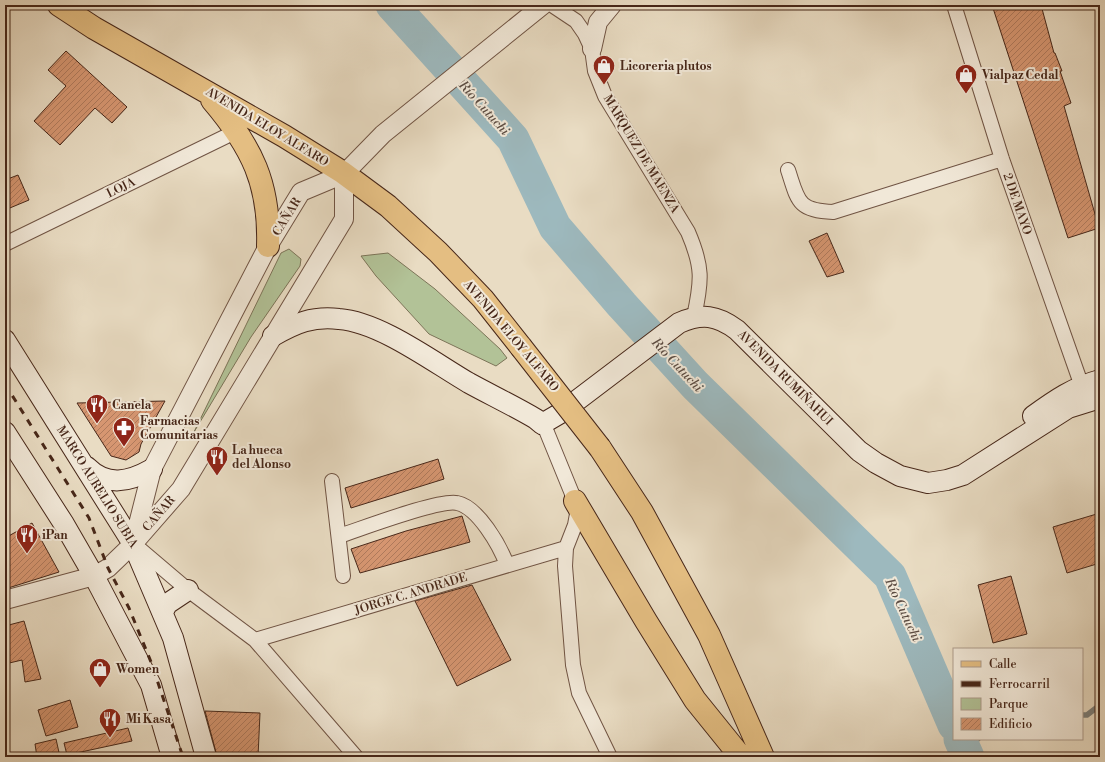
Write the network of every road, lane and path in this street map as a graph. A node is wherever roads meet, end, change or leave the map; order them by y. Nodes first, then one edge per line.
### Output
1 (59, 5) edge
2 (543, 5) edge
3 (552, 5) edge
4 (612, 5) edge
5 (954, 5) edge
6 (592, 50) junction
7 (202, 89) junction
8 (237, 132) junction
9 (1002, 159) junction
10 (788, 170) dead end
11 (344, 174) junction
12 (5, 244) edge
13 (268, 246) junction
14 (694, 317) junction
15 (273, 336) junction
16 (5, 340) edge
17 (1100, 380) edge
18 (1089, 395) edge
19 (542, 424) junction
20 (5, 432) edge
21 (84, 465) junction
22 (152, 469) junction
23 (332, 481) dead end
24 (575, 502) junction
25 (339, 536) junction
26 (133, 544) junction
27 (566, 548) junction
28 (507, 565) junction
29 (94, 576) junction
30 (343, 576) dead end
31 (188, 590) junction
32 (5, 600) edge
33 (162, 612) junction
34 (255, 640) junction
35 (172, 757) edge
36 (206, 757) edge
37 (356, 757) edge
38 (610, 757) edge
39 (741, 757) edge
40 (763, 757) edge

1 - 7 main road, AVENIDA ELOY ALFARO
2 - 11 street
3 - 6 street, MARQUEZ DE MAENZA
4 - 6 street
5 - 9 street, 2 DE MAYO
6 - 14 street, MARQUEZ DE MAENZA
7 - 8 main road
7 - 11 main road, AVENIDA ELOY ALFARO
8 - 12 street, LOJA
8 - 13 main road
9 - 10 street
9 - 18 street, 2 DE MAYO
11 - 13 street, CAÑAR
11 - 15 street, CAÑAR
11 - 40 main road, AVENIDA ELOY ALFARO, bridge
13 - 22 street, CAÑAR
14 - 18 main road, AVENIDA RUMIÑAHUI
14 - 19 main road, AVENIDA RUMIÑAHUI
15 - 19 main road
15 - 26 street, CAÑAR
16 - 21 main road, MARCO AURELIO SUBIA
17 - 18 main road, AVENIDA RUMIÑAHUI
19 - 24 street
20 - 29 main road
21 - 22 main road
21 - 26 main road, MARCO AURELIO SUBIA
22 - 26 street, CAÑAR
23 - 25 street
24 - 27 street
24 - 39 main road
25 - 28 street
25 - 30 street
26 - 29 street, CAÑAR
26 - 31 street
26 - 33 main road, MARCO AURELIO SUBIA
27 - 28 street, JORGE C. ANDRADE
27 - 38 street
28 - 34 street, JORGE C. ANDRADE
29 - 32 street, CAÑAR
29 - 35 main road
31 - 33 main road
31 - 34 street
33 - 36 main road, MARCO AURELIO SUBIA
34 - 37 street

